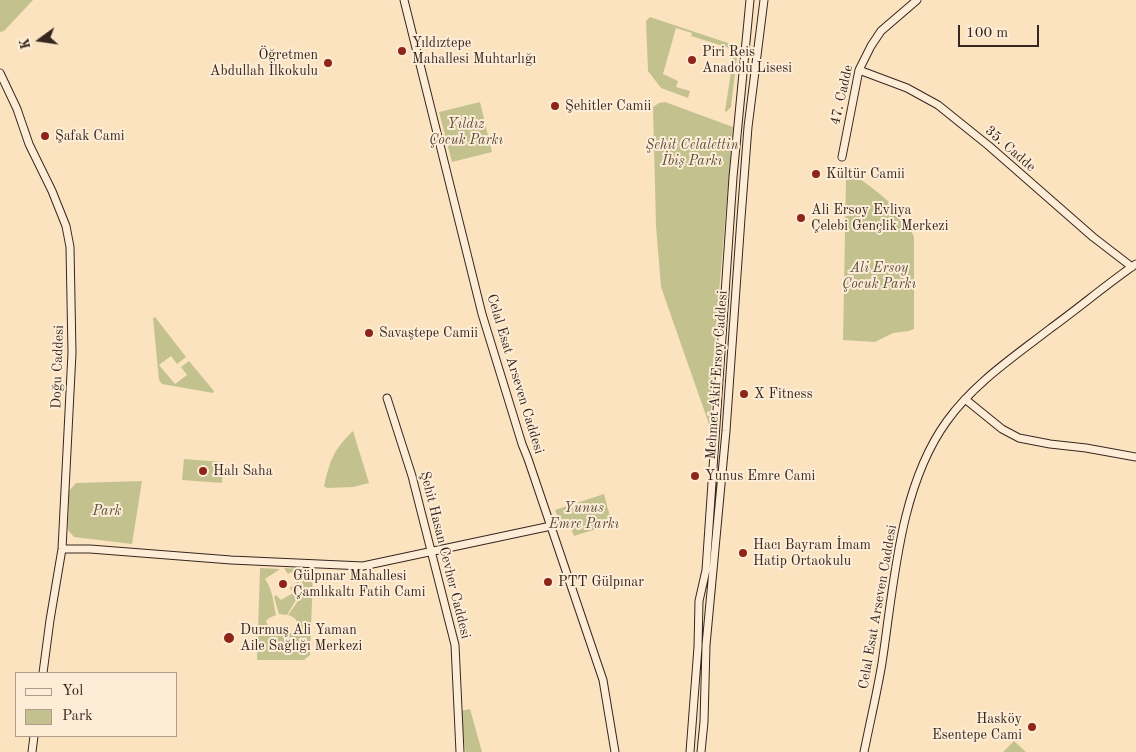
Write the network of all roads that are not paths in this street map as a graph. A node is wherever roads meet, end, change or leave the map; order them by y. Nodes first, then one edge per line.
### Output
1 (404, 0) edge
2 (750, 0) edge
3 (764, 0) edge
4 (917, 0) edge
5 (859, 70) junction
6 (0, 73) edge
7 (842, 157) dead end
8 (1134, 266) edge
9 (387, 398) dead end
10 (965, 398) junction
11 (1136, 457) edge
12 (551, 526) junction
13 (62, 549) junction
14 (431, 551) junction
15 (43, 672) edge
16 (34, 737) edge
17 (32, 752) edge
18 (460, 752) edge
19 (615, 752) edge
20 (690, 752) edge
21 (701, 752) edge
22 (864, 752) edge

1 - 12 main road, Celal Esat Arseven Caddesi
2 - 20 main road, Mehmet Akif Ersoy Caddesi
3 - 21 main road, Mehmet Akif Ersoy Caddesi
4 - 5 main road, 47. Cadde
5 - 7 main road, 47. Cadde
5 - 8 main road, 35. Cadde
6 - 13 main road, Doğu Caddesi
8 - 10 main road, Celal Esat Arseven Caddesi
9 - 14 main road, Şehit Hasan Cevher Caddesi
10 - 11 main road
10 - 22 main road, Celal Esat Arseven Caddesi
12 - 14 main road
12 - 19 main road, Celal Esat Arseven Caddesi
13 - 14 main road
13 - 15 main road, Doğu Caddesi
14 - 18 main road, Şehit Hasan Cevher Caddesi
16 - 17 main road

